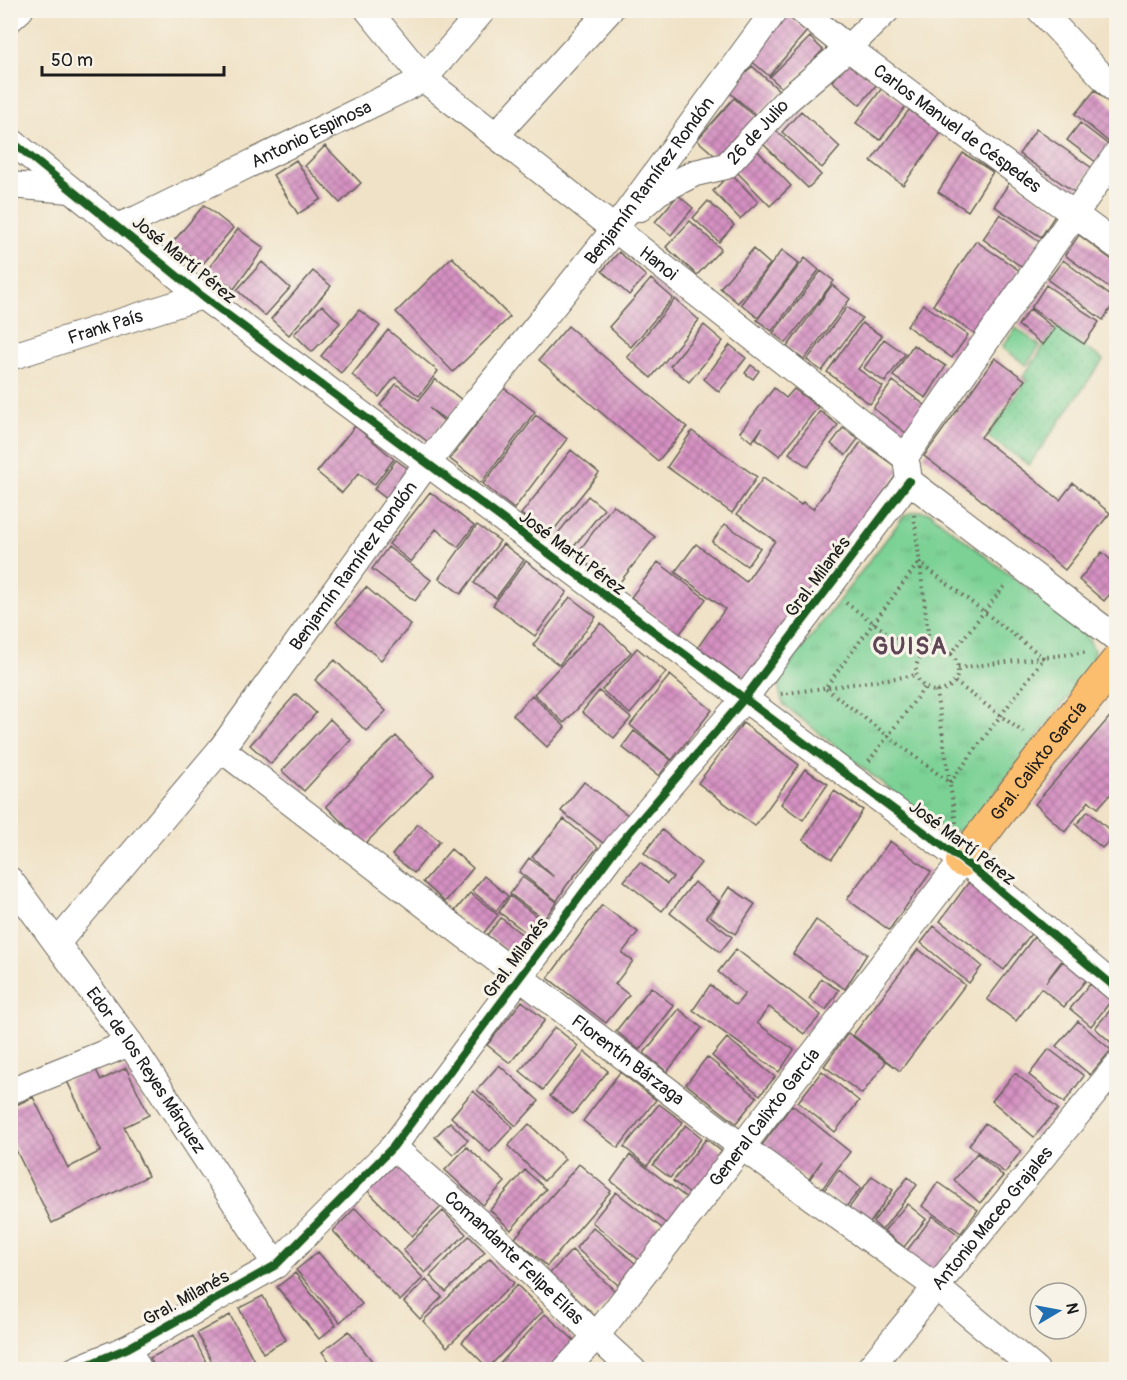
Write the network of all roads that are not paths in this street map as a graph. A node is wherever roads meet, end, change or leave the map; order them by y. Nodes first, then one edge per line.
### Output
1 (20, 10) edge
2 (368, 10) edge
3 (483, 10) edge
4 (610, 10) edge
5 (775, 10) edge
6 (801, 10) edge
7 (887, 10) edge
8 (1040, 10) edge
9 (10, 19) edge
10 (848, 48) junction
11 (424, 79) junction
12 (1116, 91) edge
13 (496, 135) junction
14 (10, 140) edge
15 (1116, 155) edge
16 (10, 185) edge
17 (70, 190) junction
18 (1076, 214) junction
19 (118, 226) junction
20 (614, 230) junction
21 (1116, 245) edge
22 (202, 296) junction
23 (10, 357) edge
24 (428, 462) junction
25 (907, 469) junction
26 (1110, 650) edge
27 (744, 699) junction
28 (221, 749) junction
29 (962, 861) junction
30 (10, 880) edge
31 (57, 943) junction
32 (519, 978) junction
33 (1116, 988) edge
34 (130, 1043) junction
35 (1116, 1067) edge
36 (10, 1091) edge
37 (393, 1147) junction
38 (742, 1147) junction
39 (276, 1265) junction
40 (936, 1287) junction
41 (596, 1336) junction
42 (134, 1359) edge
43 (75, 1370) edge
44 (565, 1370) edge
45 (633, 1370) edge
46 (868, 1370) edge
47 (1036, 1370) edge

1 - 9 street
2 - 11 street, Hanoi
3 - 11 street, Antonio Espinosa
4 - 13 street
5 - 20 street, Benjamín Ramírez Rondón
6 - 10 street, Carlos Manuel de Céspedes
7 - 10 street, 26 de Julio
8 - 12 street
10 - 18 street, Carlos Manuel de Céspedes
10 - 20 street, 26 de Julio
11 - 13 street, Hanoi
11 - 19 street, Antonio Espinosa
13 - 20 street, Hanoi
14 - 17 street, José Martí Pérez
15 - 18 street, Gral. Milanés
16 - 17 street
17 - 19 street, José Martí Pérez
18 - 21 street, Carlos Manuel de Céspedes
18 - 25 street, Gral. Milanés
19 - 22 street, José Martí Pérez
20 - 24 street, Benjamín Ramírez Rondón
20 - 25 street, Hanoi
22 - 23 street, Frank País
22 - 24 street, José Martí Pérez
24 - 27 street, José Martí Pérez
24 - 28 street, Benjamín Ramírez Rondón
25 - 26 street, Hanoi
25 - 27 street, Gral. Milanés
26 - 29 main road, Gral. Calixto García
27 - 29 street, José Martí Pérez
27 - 32 street, Gral. Milanés
28 - 31 street, Benjamín Ramírez Rondón
28 - 32 street, Florentín Bárzaga
29 - 33 street, José Martí Pérez
29 - 38 street, General Calixto García
30 - 31 street, Edor de los Reyes Márquez
31 - 34 street, Edor de los Reyes Márquez
32 - 37 street, Gral. Milanés
32 - 38 street, Florentín Bárzaga
34 - 36 street
34 - 39 street, Edor de los Reyes Márquez
35 - 40 street, Antonio Maceo Grajales
37 - 39 street, Gral. Milanés
37 - 41 street, Comandante Felipe Elías
38 - 40 street, Florentín Bárzaga
38 - 41 street, General Calixto García
39 - 42 street, Gral. Milanés
40 - 46 street, Antonio Maceo Grajales
40 - 47 street, Florentín Bárzaga
41 - 44 street, General Calixto García
41 - 45 street, Comandante Felipe Elías
42 - 43 street, Gral. Milanés

